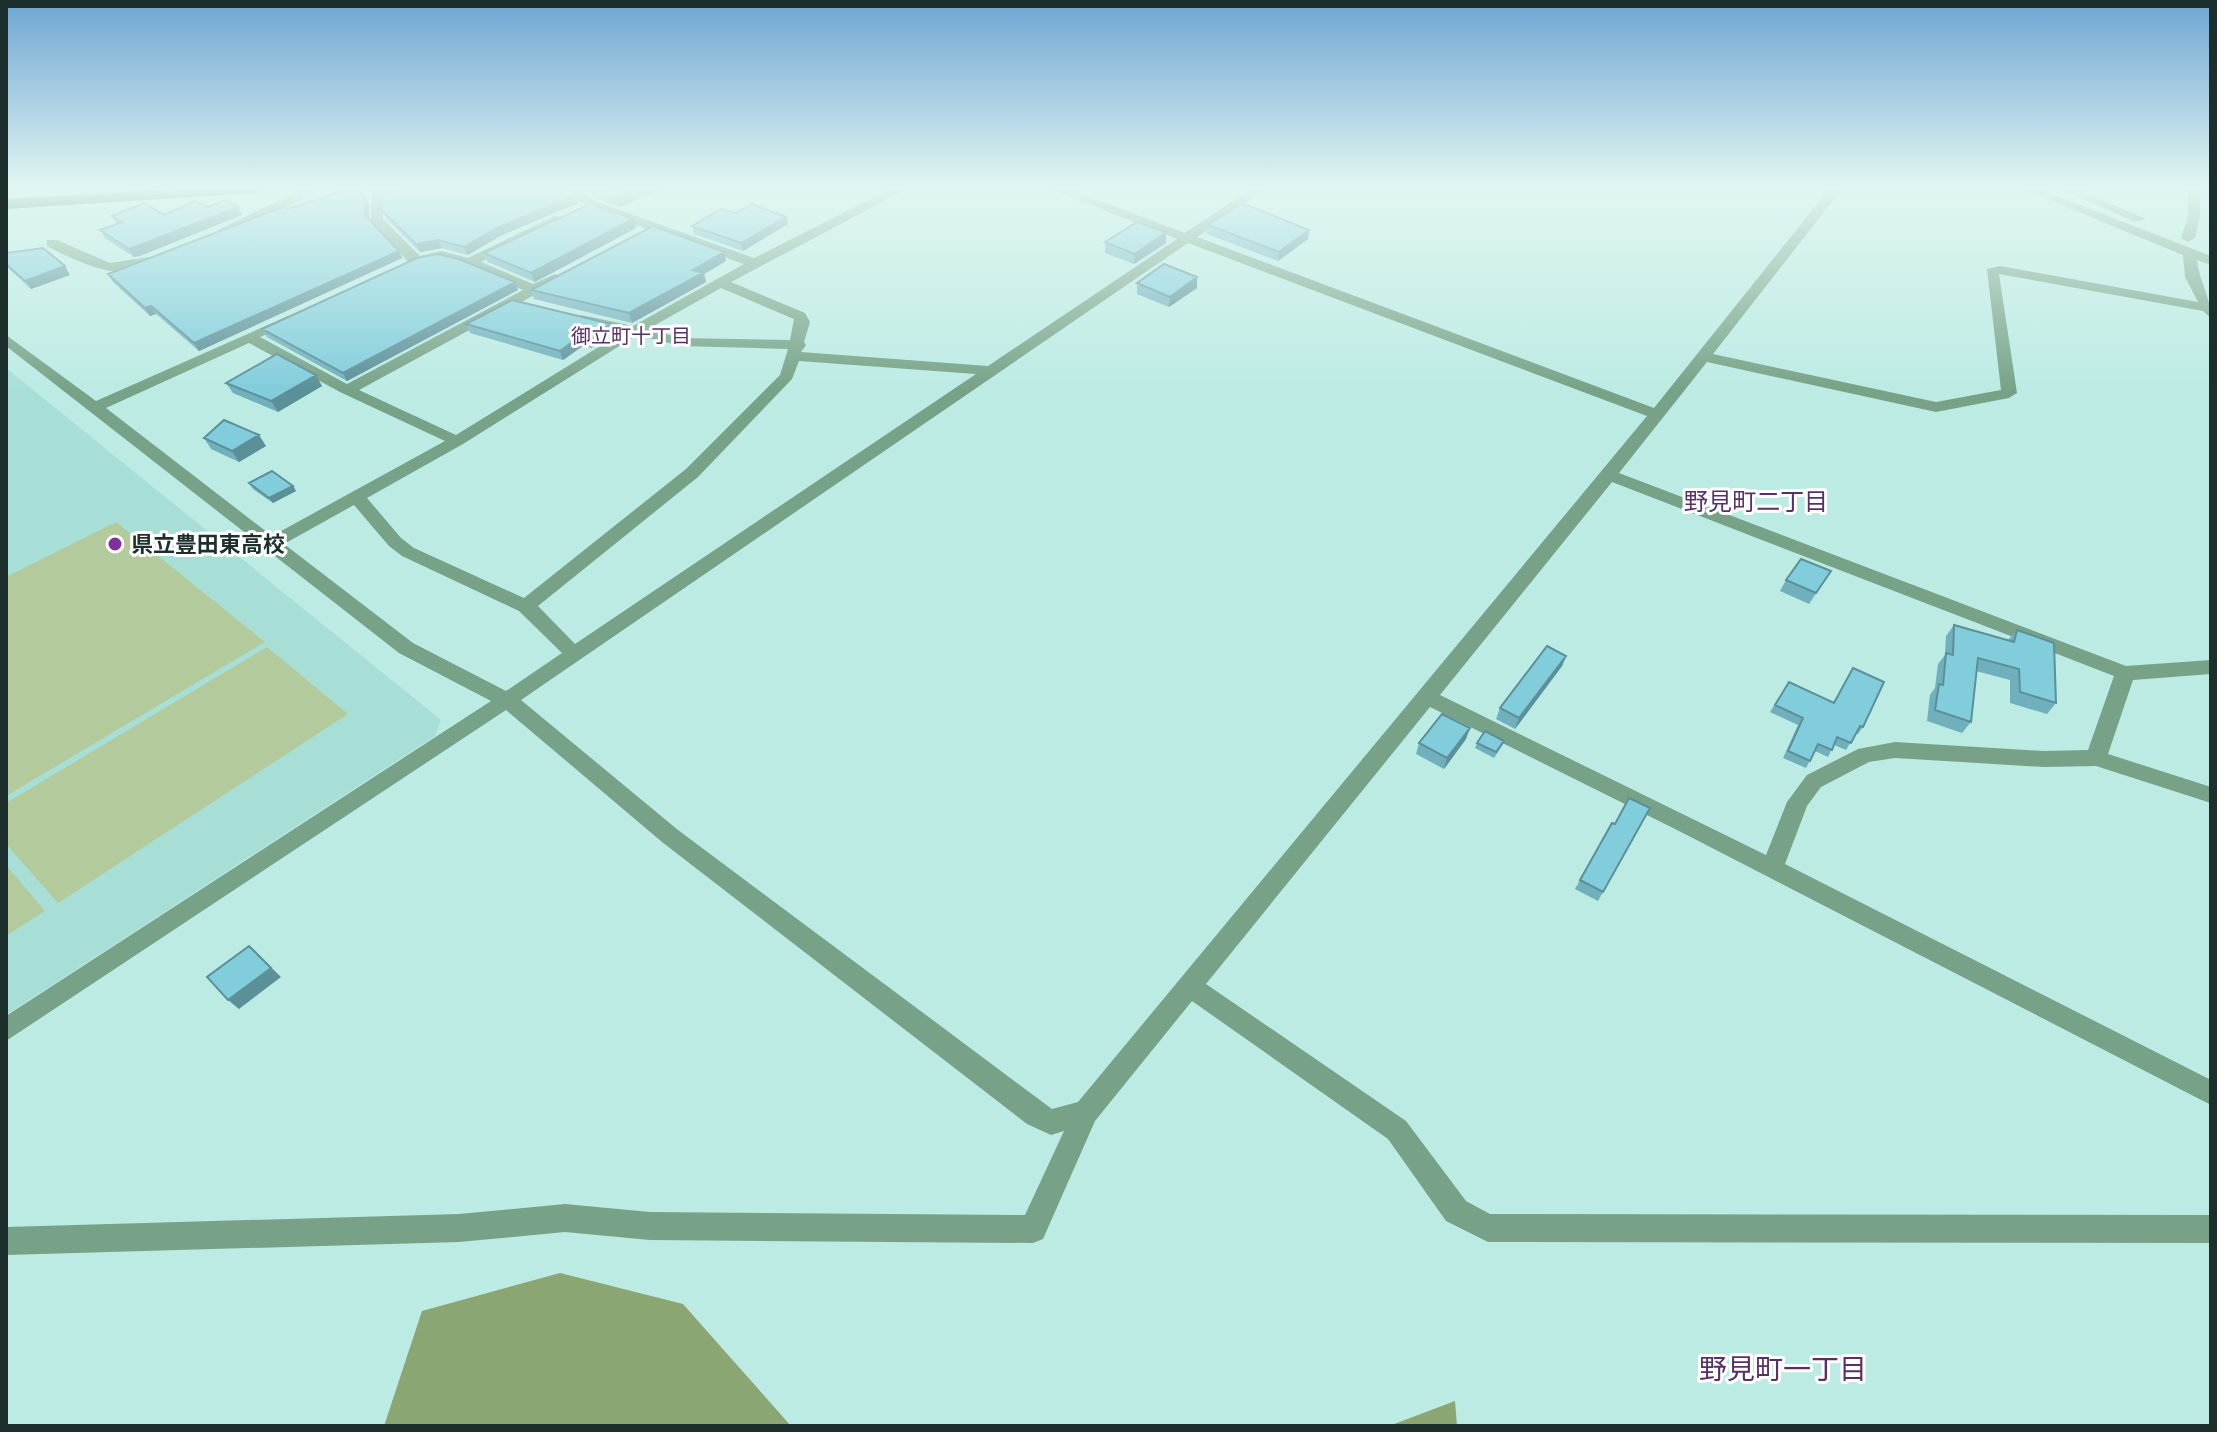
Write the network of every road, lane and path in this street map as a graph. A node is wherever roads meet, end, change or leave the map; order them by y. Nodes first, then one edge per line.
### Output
1 (77, 256) edge
2 (403, 256) edge
3 (438, 256) edge
4 (444, 256) edge
5 (481, 256) edge
6 (735, 256) edge
7 (769, 256) edge
8 (1163, 256) edge
9 (1236, 256) edge
10 (1782, 256) edge
11 (2190, 256) edge
12 (158, 258) edge
13 (470, 262) junction
14 (755, 263) junction
15 (566, 272) edge
16 (721, 283) junction
17 (534, 289) junction
18 (511, 301) junction
19 (539, 308) edge
20 (2209, 311) edge
21 (305, 312) edge
22 (567, 314) edge
23 (636, 330) junction
24 (249, 337) junction
25 (6, 339) edge
26 (797, 351) junction
27 (1701, 356) junction
28 (994, 371) junction
29 (347, 390) junction
30 (96, 407) junction
31 (1656, 414) junction
32 (457, 441) junction
33 (1609, 475) junction
34 (357, 497) junction
35 (271, 544) junction
36 (526, 606) junction
37 (574, 654) junction
38 (2211, 667) edge
39 (2125, 673) junction
40 (1427, 697) junction
41 (507, 700) junction
42 (2096, 758) junction
43 (2211, 795) edge
44 (1772, 868) junction
45 (1190, 986) junction
46 (6, 1030) edge
47 (2211, 1093) edge
48 (1086, 1112) junction
49 (2211, 1229) edge
50 (6, 1241) edge

1 - 12 street
2 - 3 street
4 - 13 street
5 - 13 street
6 - 14 street
7 - 14 street
8 - 28 street
9 - 31 street
10 - 27 street
11 - 20 street
13 - 17 street
14 - 16 street
15 - 17 street
16 - 23 street
16 - 26 street
17 - 18 street
18 - 19 street
18 - 29 street
20 - 27 street
21 - 24 street
22 - 23 street
23 - 26 street
23 - 32 street
24 - 29 street
24 - 30 street
25 - 30 street
26 - 28 street
26 - 36 street
27 - 31 street
28 - 37 street
29 - 32 street
30 - 35 street
31 - 33 street
32 - 34 street
33 - 39 street
33 - 40 street
34 - 35 street
34 - 36 street
35 - 41 street
36 - 37 street
37 - 41 street
38 - 39 street
39 - 42 street
40 - 44 street
40 - 45 street
41 - 46 street
41 - 48 street
42 - 43 street
42 - 44 street
44 - 47 street
45 - 48 street
45 - 49 street
48 - 50 street

